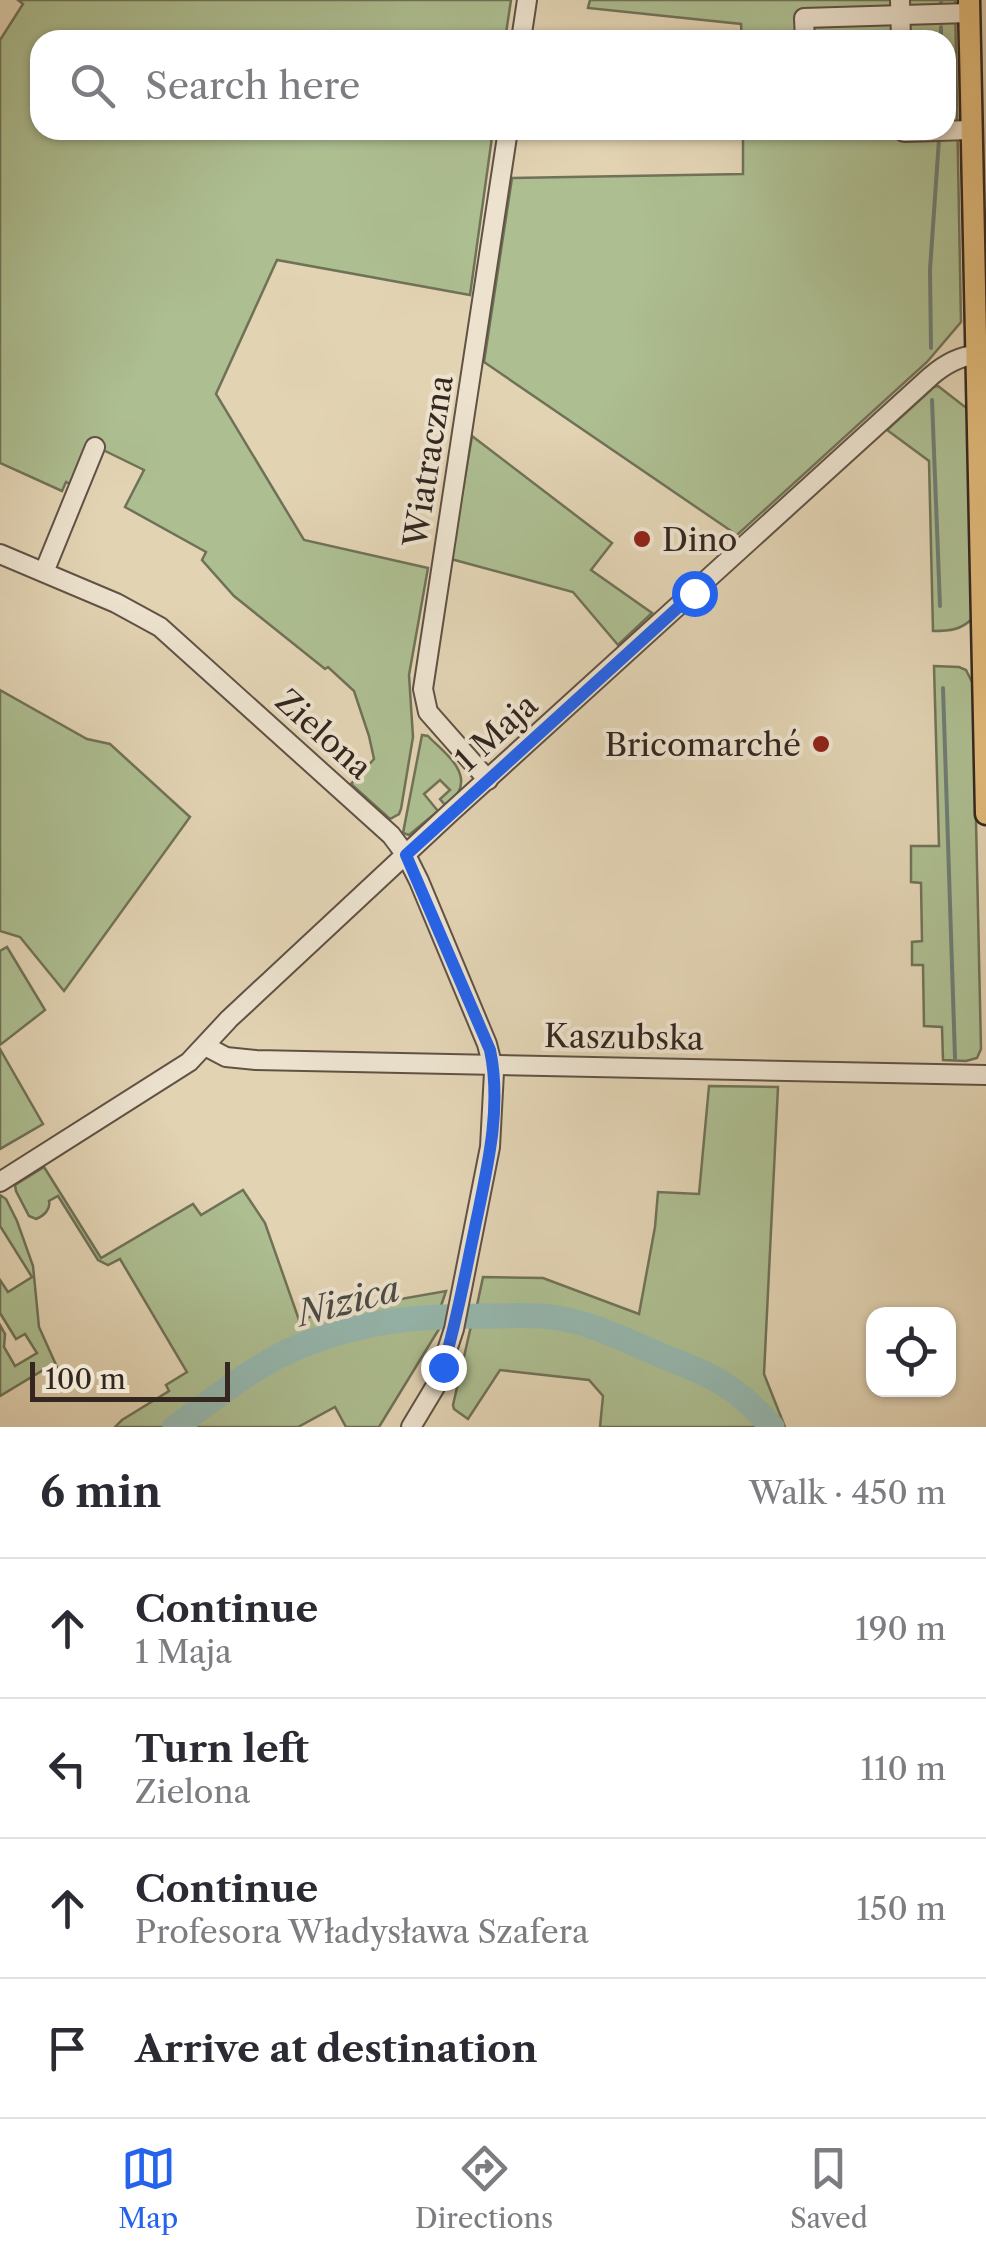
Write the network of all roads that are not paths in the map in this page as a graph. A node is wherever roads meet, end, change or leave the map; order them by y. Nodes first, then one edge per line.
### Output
1 (527, 0) edge
2 (969, 6) edge
3 (900, 8) edge
4 (522, 30) edge
5 (805, 30) edge
6 (970, 130) junction
7 (956, 131) edge
8 (506, 140) edge
9 (980, 308) edge
10 (976, 355) junction
11 (96, 447) dead end
12 (0, 554) edge
13 (44, 572) junction
14 (488, 780) junction
15 (986, 814) edge
16 (406, 855) junction
17 (205, 1046) junction
18 (493, 1065) junction
19 (986, 1074) edge
20 (0, 1182) edge
21 (410, 1427) edge

1 - 4 street
2 - 3 street
2 - 6 main road
3 - 5 street
6 - 7 street
6 - 9 main road
8 - 14 street, Wiatraczna
9 - 10 main road
10 - 14 street, 1 Maja
10 - 15 main road
11 - 13 street
12 - 13 street, Zielona
13 - 16 street, Zielona
14 - 16 street, 1 Maja
16 - 17 street, 1 Maja
16 - 18 street, Zielona
17 - 18 street, Kaszubska
17 - 20 street, 1 Maja
18 - 19 street, Kaszubska
18 - 21 street

